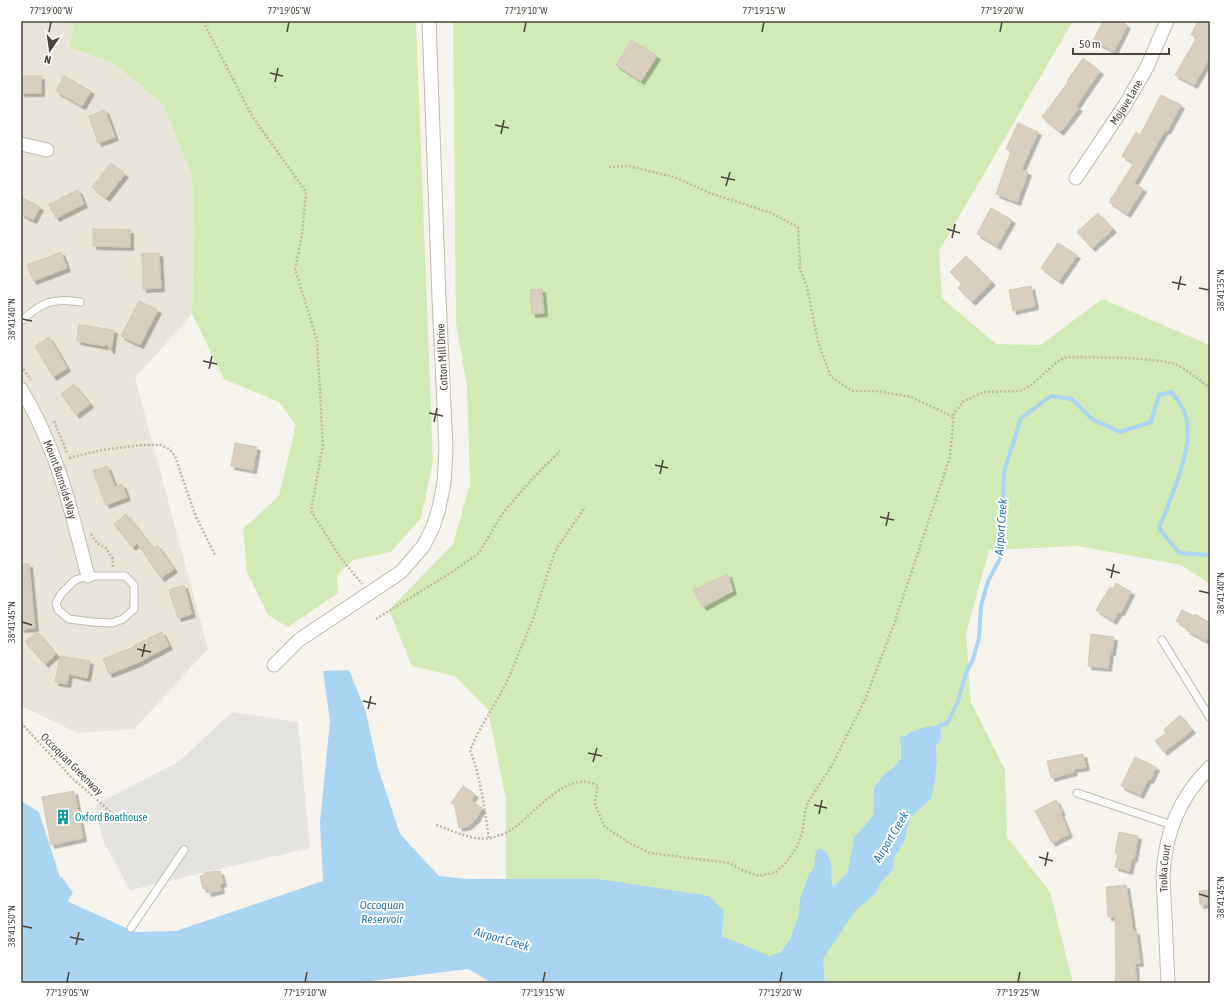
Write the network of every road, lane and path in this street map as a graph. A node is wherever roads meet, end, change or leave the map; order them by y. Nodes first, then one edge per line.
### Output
1 (206, 21) edge
2 (429, 21) edge
3 (1167, 21) edge
4 (21, 144) edge
5 (47, 150) dead end
6 (609, 166) dead end
7 (1076, 178) dead end
8 (80, 302) dead end
9 (21, 321) edge
10 (1210, 388) edge
11 (21, 389) edge
12 (954, 417) junction
13 (560, 451) dead end
14 (69, 458) dead end
15 (585, 507) dead end
16 (214, 556) dead end
17 (88, 576) junction
18 (369, 594) junction
19 (376, 619) dead end
20 (1162, 640) dead end
21 (274, 664) dead end
22 (1210, 718) edge
23 (21, 723) edge
24 (1210, 766) edge
25 (1076, 793) dead end
26 (113, 814) dead end
27 (436, 824) dead end
28 (1172, 825) junction
29 (488, 838) junction
30 (184, 850) dead end
31 (131, 928) dead end
32 (1168, 983) edge

1 - 18 path
2 - 18 street, Cotton Mill Drive
3 - 7 street, Mojave Lane
4 - 5 street
6 - 12 path
8 - 9 lane
10 - 12 path
11 - 17 street, Mount Burnside Way
12 - 29 path
13 - 19 path
14 - 16 path
15 - 29 path
17 - 17 lane
18 - 21 street, Cotton Mill Drive
20 - 22 lane
23 - 26 path, Occoquan Greenway
24 - 28 street, Troika Court
25 - 28 lane
27 - 29 path
28 - 32 street, Troika Court
30 - 31 lane

